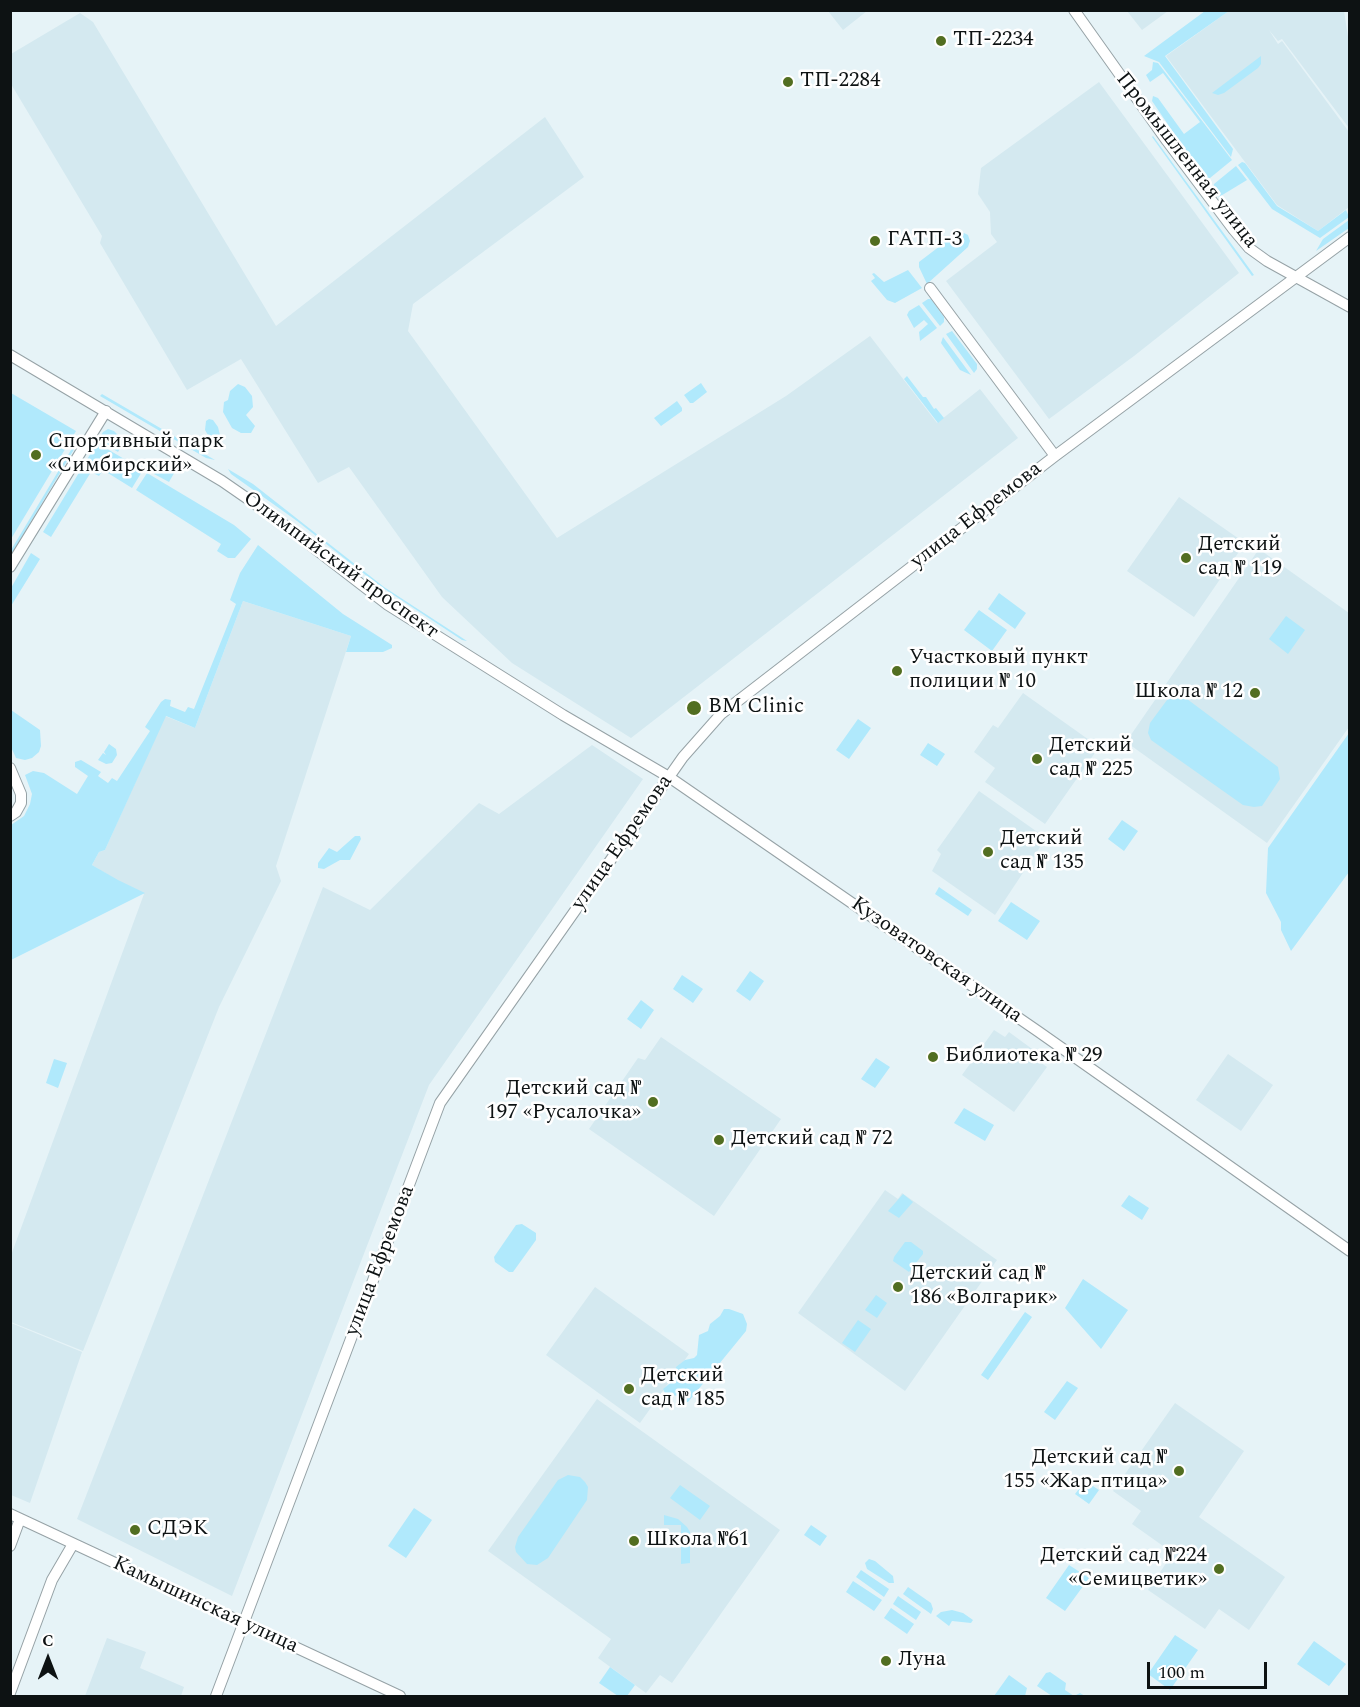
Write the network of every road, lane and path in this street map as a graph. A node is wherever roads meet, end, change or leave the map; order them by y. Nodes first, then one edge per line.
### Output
1 (1074, 10) edge
2 (1350, 237) edge
3 (1295, 276) junction
4 (930, 288) dead end
5 (1350, 307) edge
6 (10, 355) edge
7 (106, 411) junction
8 (1055, 456) junction
9 (10, 567) edge
10 (10, 768) edge
11 (669, 777) junction
12 (10, 816) edge
13 (1350, 1251) edge
14 (15, 1517) edge
15 (73, 1544) junction
16 (10, 1546) edge
17 (243, 1623) junction
18 (10, 1693) edge
19 (216, 1696) edge
20 (400, 1696) edge

1 - 3 street, Промышленная улица
2 - 3 street, улица Ефремова
3 - 5 street, Промышленная улица
3 - 8 street, улица Ефремова
4 - 8 street
6 - 7 street, Олимпийский проспект
7 - 9 street
7 - 11 street, Олимпийский проспект
8 - 11 street, улица Ефремова
10 - 12 street
11 - 13 street, Кузоватовская улица
11 - 17 street, улица Ефремова
14 - 15 street, Камышинская улица
14 - 16 street
15 - 17 street, Камышинская улица
15 - 18 street
17 - 19 street, улица Ефремова
17 - 20 street, Камышинская улица

